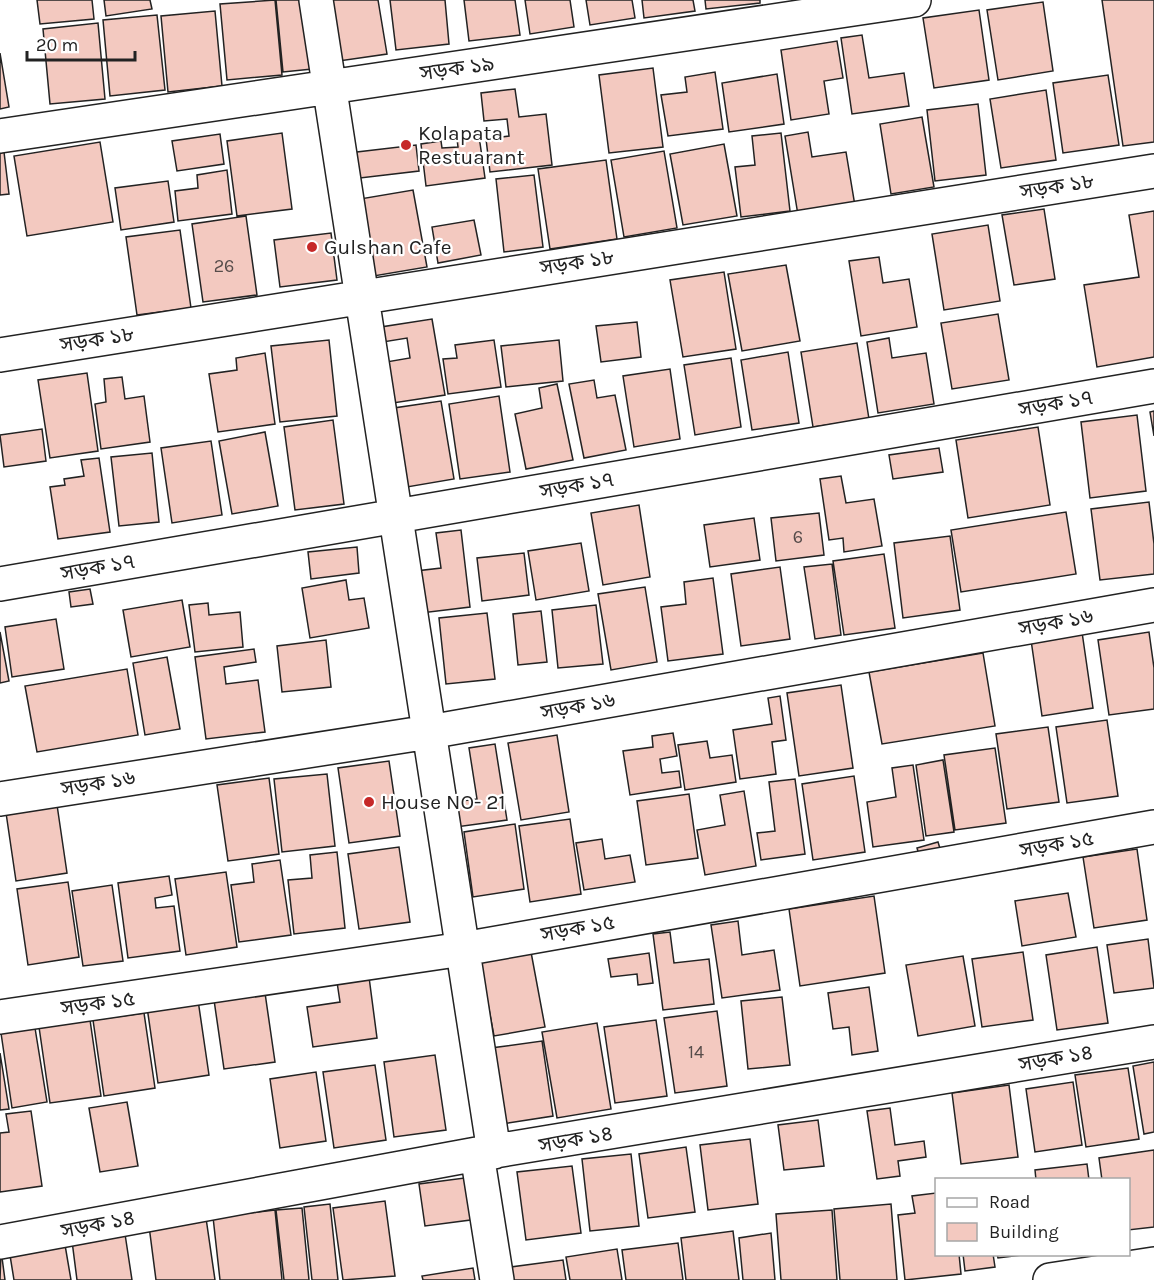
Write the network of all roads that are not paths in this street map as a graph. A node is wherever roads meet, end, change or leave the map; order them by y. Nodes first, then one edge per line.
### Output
1 (316, 0) edge
2 (914, 0) edge
3 (329, 87) junction
4 (0, 136) edge
5 (1154, 171) edge
6 (362, 296) junction
7 (0, 355) edge
8 (1154, 386) edge
9 (396, 516) junction
10 (0, 584) edge
11 (1154, 605) edge
12 (429, 732) junction
13 (0, 799) edge
14 (1154, 827) edge
15 (463, 949) junction
16 (0, 1017) edge
17 (1154, 1042) edge
18 (485, 1153) junction
19 (0, 1242) edge
20 (1154, 1264) edge
21 (498, 1280) edge
22 (1050, 1280) edge

1 - 3 street
2 - 3 street, সড়ক ১৯
3 - 4 street, সড়ক ১৯
3 - 6 street
5 - 6 street, সড়ক ১৮
6 - 7 street, সড়ক ১৮
6 - 9 street
8 - 9 street, সড়ক ১৭
9 - 10 street, সড়ক ১৭
9 - 12 street
11 - 12 street, সড়ক ১৬
12 - 13 street, সড়ক ১৬
12 - 15 street
14 - 15 street, সড়ক ১৫
15 - 16 street, সড়ক ১৫
15 - 18 street
17 - 18 street, সড়ক ১৪
18 - 19 street, সড়ক ১৪
18 - 21 street
20 - 22 street

